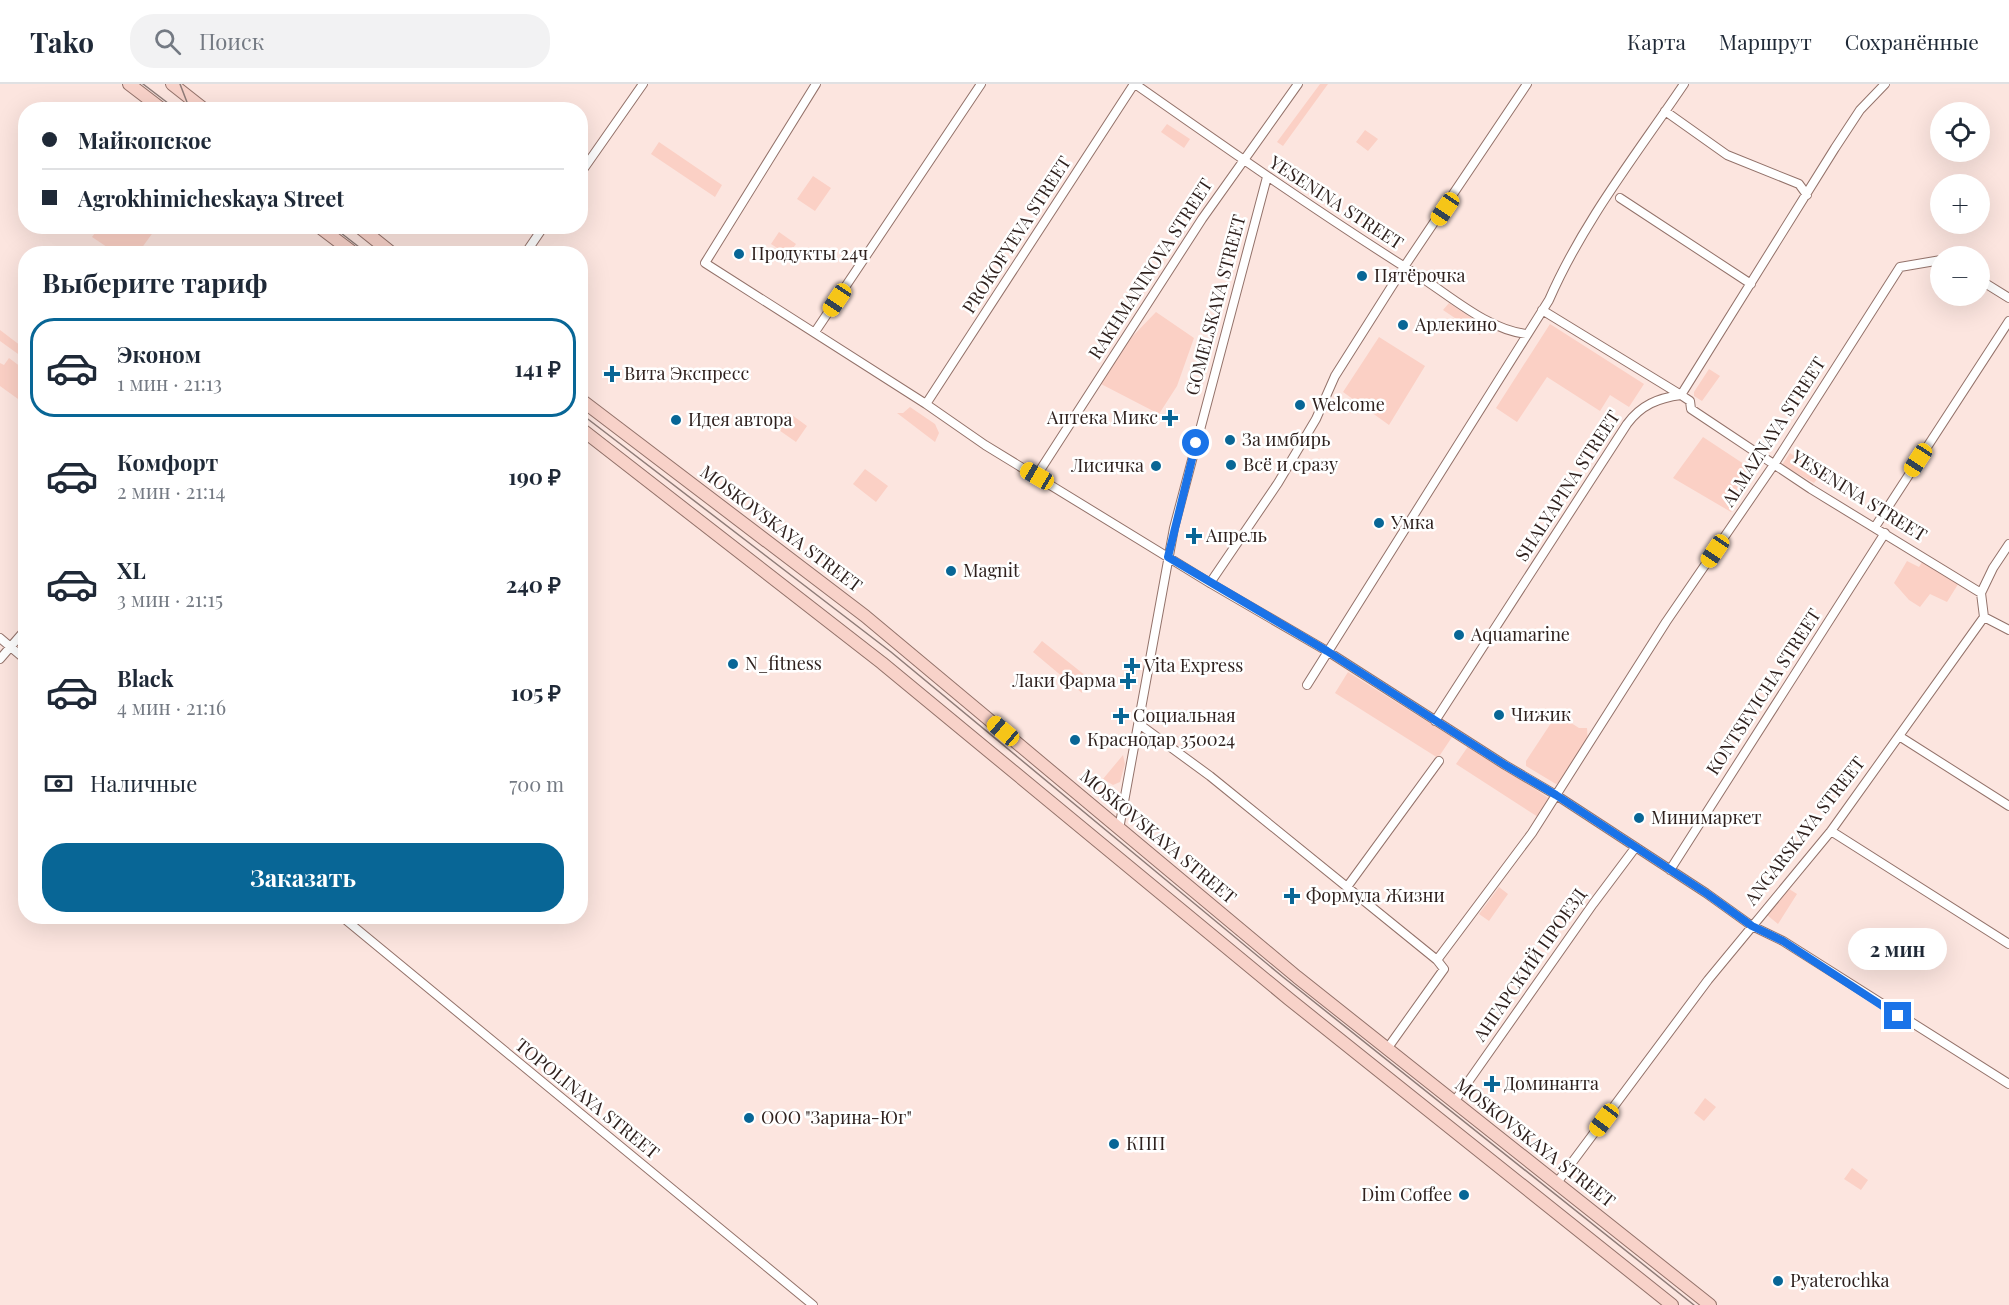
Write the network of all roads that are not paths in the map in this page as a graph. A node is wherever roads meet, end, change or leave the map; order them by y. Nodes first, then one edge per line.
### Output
1 (129, 84) edge
2 (172, 84) edge
3 (643, 84) edge
4 (816, 84) edge
5 (981, 84) edge
6 (1135, 84) edge
7 (1298, 84) edge
8 (1527, 84) edge
9 (1684, 84) edge
10 (1885, 84) edge
11 (153, 102) edge
12 (195, 102) edge
13 (1665, 111) junction
14 (1242, 160) junction
15 (588, 163) edge
16 (1267, 177) junction
17 (1807, 195) junction
18 (1620, 198) dead end
19 (328, 234) edge
20 (367, 234) edge
21 (343, 246) edge
22 (382, 246) edge
23 (1930, 262) edge
24 (1404, 267) junction
25 (1750, 284) junction
26 (1990, 286) edge
27 (2009, 298) edge
28 (1542, 310) junction
29 (2009, 321) edge
30 (815, 332) junction
31 (1526, 334) junction
32 (1681, 395) junction
33 (926, 404) junction
34 (588, 405) edge
35 (588, 434) edge
36 (1775, 463) junction
37 (1037, 476) junction
38 (1875, 526) junction
39 (1885, 533) junction
40 (2009, 544) edge
41 (1168, 557) junction
42 (1209, 583) junction
43 (1982, 593) junction
44 (1984, 617) junction
45 (2009, 630) edge
46 (0, 638) edge
47 (18, 638) edge
48 (10, 647) junction
49 (1327, 651) junction
50 (18, 654) edge
51 (0, 659) edge
52 (1307, 685) dead end
53 (1435, 721) junction
54 (1139, 724) junction
55 (1899, 736) junction
56 (1439, 761) dead end
57 (1556, 795) junction
58 (2009, 806) edge
59 (1119, 829) junction
60 (1831, 831) junction
61 (1635, 848) junction
62 (1670, 870) junction
63 (1347, 887) junction
64 (350, 924) edge
65 (1752, 926) junction
66 (2009, 944) edge
67 (1437, 960) junction
68 (1387, 1049) junction
69 (2009, 1084) edge
70 (1454, 1102) junction
71 (1556, 1184) junction
72 (813, 1305) edge
73 (1672, 1305) edge
74 (1710, 1305) edge

1 - 11 street
2 - 12 street
3 - 15 street
4 - 30 street
5 - 30 street
6 - 14 street, YESENINA STREET
6 - 33 street, PROKOFYEVA STREET
7 - 14 street, RAKHMANINOVA STREET
8 - 24 street
9 - 13 street
10 - 17 street
13 - 17 street
13 - 28 street
14 - 16 street, YESENINA STREET
14 - 37 street, RAKHMANINOVA STREET
16 - 24 street, YESENINA STREET
16 - 41 street, GOMELSKAYA STREET
17 - 25 street
18 - 25 street
19 - 21 street
20 - 22 street
23 - 36 street, ALMAZNAYA STREET
24 - 31 street, YESENINA STREET
24 - 42 street
25 - 32 street
26 - 27 street
28 - 31 street
28 - 32 street, YESENINA STREET
29 - 38 street
30 - 33 street
31 - 49 street
32 - 36 street, YESENINA STREET
32 - 53 street, SHALYAPINA STREET
33 - 37 street
34 - 59 street, MOSKOVSKAYA STREET
35 - 73 street
36 - 38 street, YESENINA STREET
36 - 57 street, ALMAZNAYA STREET
37 - 41 street
38 - 39 street, YESENINA STREET
39 - 43 street, YESENINA STREET
39 - 62 street, KONTSEVICHA STREET
40 - 43 street
41 - 42 street
41 - 54 street, GOMELSKAYA STREET
42 - 49 street
43 - 44 street
44 - 45 street
44 - 55 street, ANGARSKAYA STREET
46 - 48 street
47 - 48 street
48 - 50 street
48 - 51 street
49 - 52 street
49 - 53 street
53 - 57 street
54 - 59 street, GOMELSKAYA STREET
54 - 63 street
55 - 58 street
55 - 60 street, ANGARSKAYA STREET
56 - 63 street
57 - 61 street
57 - 67 street, ALMAZNAYA STREET
59 - 68 street, MOSKOVSKAYA STREET
60 - 65 street, ANGARSKAYA STREET
60 - 66 street
61 - 62 street
61 - 70 street, АНГАРСКИЙ ПРОЕЗД
62 - 65 street
63 - 67 street
64 - 72 street, TOPOLINAYA STREET
65 - 69 street
65 - 71 street, ANGARSKAYA STREET
67 - 68 street
68 - 70 street, MOSKOVSKAYA STREET
70 - 71 street, MOSKOVSKAYA STREET
71 - 74 street, MOSKOVSKAYA STREET

